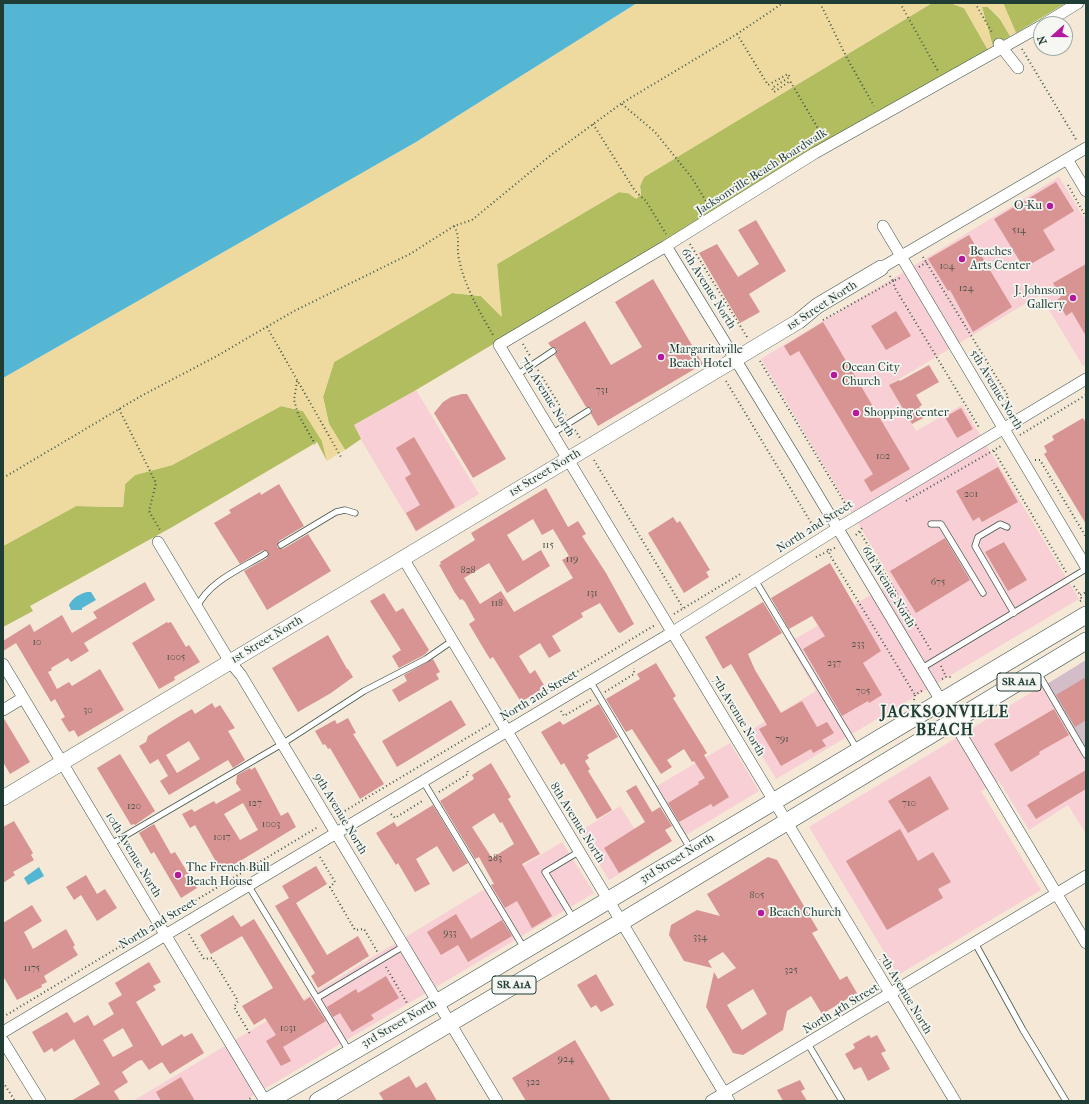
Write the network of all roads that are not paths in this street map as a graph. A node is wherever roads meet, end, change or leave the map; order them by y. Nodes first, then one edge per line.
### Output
1 (1078, 3) edge
2 (1057, 16) edge
3 (1033, 31) edge
4 (1001, 47) junction
5 (1018, 68) dead end
6 (1085, 149) edge
7 (1067, 159) junction
8 (1086, 191) edge
9 (883, 226) dead end
10 (669, 245) junction
11 (901, 257) junction
12 (881, 268) joint
13 (499, 345) joint
14 (553, 351) dead end
15 (740, 365) junction
16 (517, 375) junction
17 (1086, 379) edge
18 (588, 411) dead end
19 (1002, 425) junction
20 (553, 433) junction
21 (572, 464) junction
22 (355, 513) dead end
23 (931, 524) dead end
24 (1007, 527) dead end
25 (838, 528) junction
26 (160, 537) road end
27 (281, 545) dead end
28 (265, 554) dead end
29 (403, 558) junction
30 (1086, 568) edge
31 (755, 580) junction
32 (983, 593) dead end
33 (197, 607) junction
34 (1014, 613) junction
35 (1086, 615) edge
36 (672, 632) junction
37 (452, 641) junction
38 (1086, 641) edge
39 (230, 662) junction
40 (3, 664) edge
41 (922, 668) junction
42 (1037, 671) junction
43 (590, 681) junction
44 (24, 698) junction
45 (942, 702) junction
46 (3, 710) edge
47 (952, 722) junction
48 (506, 731) junction
49 (282, 744) junction
50 (858, 751) junction
51 (1086, 755) edge
52 (62, 763) junction
53 (423, 781) junction
54 (3, 798) edge
55 (774, 800) junction
56 (787, 821) junction
57 (336, 833) junction
58 (111, 844) junction
59 (692, 850) junction
60 (580, 851) junction
61 (1086, 876) edge
62 (248, 885) junction
63 (1057, 894) junction
64 (609, 899) junction
65 (575, 920) junction
66 (621, 922) junction
67 (166, 934) junction
68 (975, 943) junction
69 (1086, 943) edge
70 (404, 946) junction
71 (525, 950) junction
72 (890, 994) junction
73 (317, 998) junction
74 (438, 1002) junction
75 (450, 1023) junction
76 (3, 1032) edge
77 (3, 1041) edge
78 (808, 1044) junction
79 (350, 1053) junction
80 (727, 1097) edge
81 (40, 1101) edge
82 (267, 1101) edge
83 (318, 1101) edge
84 (497, 1101) edge
85 (711, 1101) edge
86 (842, 1101) edge
87 (954, 1101) edge
88 (1066, 1101) edge

1 - 2 street
3 - 4 street, Jacksonville Beach Boardwalk
4 - 5 street
4 - 10 street, Jacksonville Beach Boardwalk
6 - 7 street, 1st Street North
7 - 8 street
7 - 11 street, 1st Street North
9 - 11 street, 5th Avenue North
10 - 13 street, Jacksonville Beach Boardwalk
10 - 15 street, 6th Avenue North
11 - 12 street, 1st Street North
11 - 19 street, 5th Avenue North
12 - 15 street, 1st Street North
13 - 16 street, 7th Avenue North
14 - 16 lane
15 - 21 street, 1st Street North
15 - 25 street, 6th Avenue North
16 - 20 street, 7th Avenue North
17 - 19 street, North 2nd Street
18 - 20 lane
19 - 25 street, North 2nd Street
19 - 30 street, 5th Avenue North
20 - 21 street, 7th Avenue North
21 - 29 street, 1st Street North
21 - 36 street, 7th Avenue North
22 - 27 lane
23 - 32 lane
24 - 34 lane
25 - 31 street, North 2nd Street
25 - 41 street, 6th Avenue North
26 - 33 street, 9th Avenue North
28 - 33 lane
29 - 37 street, 8th Avenue North
29 - 39 street, 1st Street North
30 - 34 lane
31 - 36 street, North 2nd Street
31 - 50 lane
33 - 39 street, 9th Avenue North
34 - 41 lane
35 - 45 main road, 3rd Street North / SR A1A
36 - 43 street, North 2nd Street
36 - 55 street, 7th Avenue North
37 - 48 street, 8th Avenue North
37 - 49 lane
38 - 42 main road, 3rd Street North / SR A1A
39 - 49 street, 9th Avenue North
39 - 52 street, 1st Street North
40 - 44 street, 10th Avenue North
41 - 45 street, 6th Avenue North
42 - 47 main road, 3rd Street North / SR A1A
42 - 51 lane
43 - 48 street, North 2nd Street
43 - 59 lane
44 - 46 street
44 - 52 street, 10th Avenue North
45 - 47 street, 6th Avenue North
45 - 50 main road, 3rd Street North / SR A1A
47 - 56 main road, 3rd Street North / SR A1A
47 - 63 street, 6th Avenue North
48 - 53 street, North 2nd Street
48 - 60 street, 8th Avenue North
49 - 57 street, 9th Avenue North
49 - 58 lane
50 - 55 main road, 3rd Street North / SR A1A
52 - 54 street, 1st Street North
52 - 58 street, 10th Avenue North
53 - 57 street, North 2nd Street
53 - 71 lane
55 - 56 street, 7th Avenue North
55 - 59 main road, 3rd Street North / SR A1A
56 - 66 main road, 3rd Street North / SR A1A
56 - 72 street, 7th Avenue North
57 - 62 street, North 2nd Street
57 - 70 street, 9th Avenue North
58 - 67 street, 10th Avenue North
59 - 64 main road, 3rd Street North / SR A1A
60 - 64 street, 8th Avenue North
60 - 65 lane
61 - 63 street, North 4th Street
62 - 67 street, North 2nd Street
62 - 73 lane
63 - 68 street, North 4th Street
63 - 69 street, 6th Avenue North
64 - 65 main road, 3rd Street North / SR A1A
64 - 66 street, 8th Avenue North
65 - 71 main road, 3rd Street North / SR A1A
66 - 75 main road, 3rd Street North / SR A1A
66 - 80 street, 8th Avenue North
67 - 76 street, North 2nd Street
67 - 82 street, 10th Avenue North
68 - 72 street, North 4th Street
68 - 88 lane
70 - 73 lane
70 - 74 street, 9th Avenue North
71 - 74 main road, 3rd Street North / SR A1A
72 - 78 street, North 4th Street
72 - 87 street, 7th Avenue North
73 - 79 lane
74 - 75 street, 9th Avenue North
74 - 79 main road, 3rd Street North / SR A1A
75 - 83 main road, 3rd Street North / SR A1A
75 - 84 street, 9th Avenue North
77 - 81 street
78 - 80 street, North 4th Street
78 - 86 lane
79 - 82 main road, 3rd Street North / SR A1A
80 - 85 street, North 4th Street

